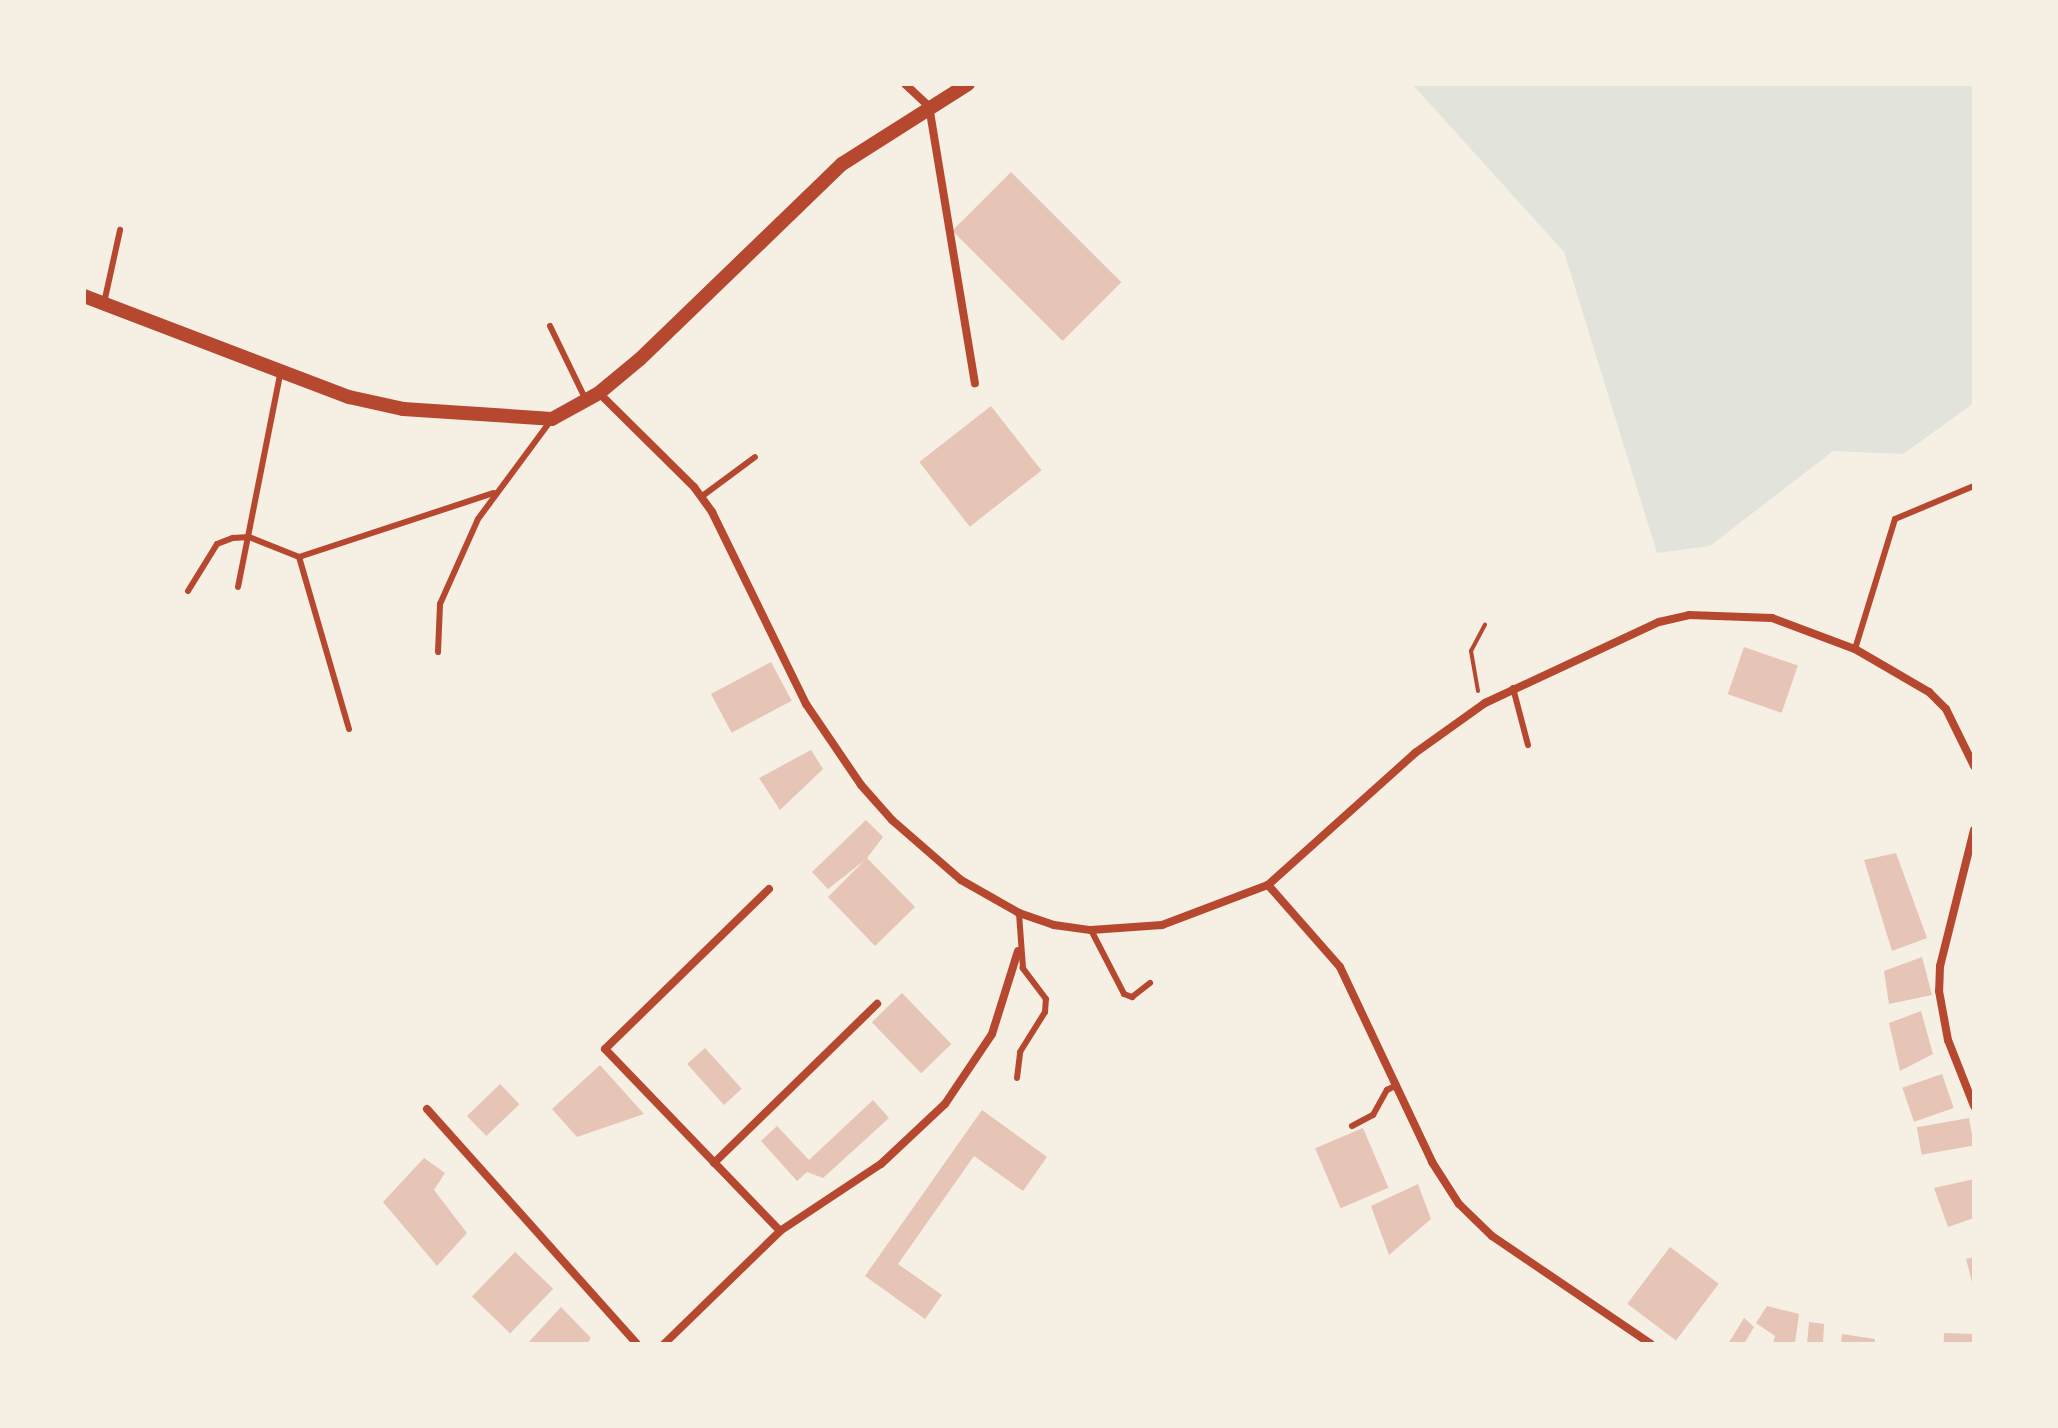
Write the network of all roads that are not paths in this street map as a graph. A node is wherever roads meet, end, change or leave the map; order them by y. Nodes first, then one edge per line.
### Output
1 (905, 84) edge
2 (968, 84) edge
3 (929, 106) junction
4 (120, 230) dead end
5 (84, 296) edge
6 (104, 303) junction
7 (550, 326) dead end
8 (280, 374) junction
9 (975, 383) dead end
10 (592, 397) junction
11 (552, 419) junction
12 (755, 457) dead end
13 (1974, 486) edge
14 (494, 493) junction
15 (701, 497) junction
16 (249, 537) junction
17 (299, 557) junction
18 (238, 587) dead end
19 (188, 591) dead end
20 (1855, 649) junction
21 (438, 652) dead end
22 (1513, 688) junction
23 (349, 729) dead end
24 (1528, 745) dead end
25 (1974, 766) edge
26 (1974, 830) edge
27 (1268, 885) junction
28 (769, 889) dead end
29 (1019, 913) junction
30 (1091, 930) junction
31 (1018, 951) junction
32 (1150, 983) dead end
33 (877, 1004) dead end
34 (1017, 1078) dead end
35 (1397, 1085) junction
36 (1974, 1106) edge
37 (427, 1109) dead end
38 (1352, 1126) dead end
39 (714, 1163) junction
40 (780, 1231) junction
41 (667, 1343) edge
42 (637, 1344) edge
43 (1651, 1344) edge

1 - 3 street
2 - 3 street
3 - 9 street
3 - 10 street
4 - 6 lane
5 - 6 street
6 - 8 street
7 - 10 lane
8 - 11 street
8 - 16 lane
10 - 11 street
10 - 15 street
11 - 14 lane
12 - 15 lane
13 - 20 lane
14 - 17 lane
14 - 21 lane
15 - 29 street
16 - 17 lane
16 - 18 lane
16 - 19 lane
17 - 23 lane
20 - 22 street
20 - 25 street
22 - 24 lane
22 - 27 street
26 - 36 street
27 - 30 street
27 - 35 street
28 - 39 street
29 - 30 street
29 - 31 lane
30 - 32 lane
31 - 34 lane
31 - 40 street
33 - 39 street
35 - 38 lane
35 - 43 street
37 - 42 street
39 - 40 street
40 - 41 street

